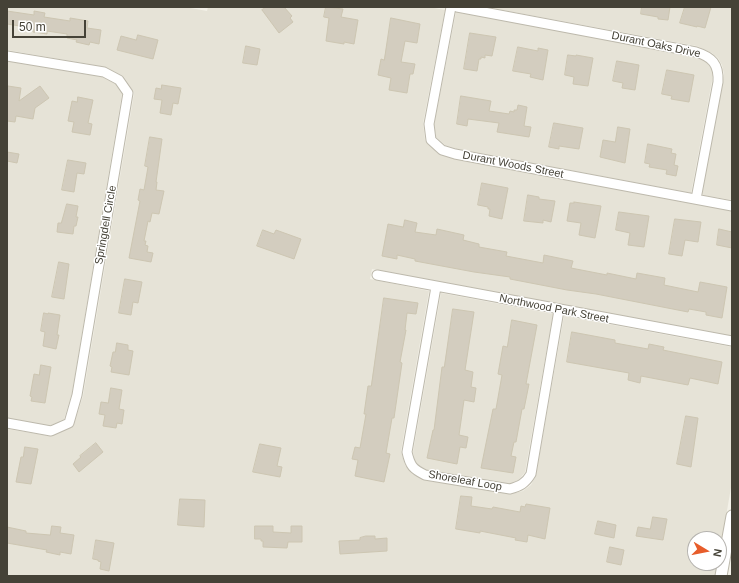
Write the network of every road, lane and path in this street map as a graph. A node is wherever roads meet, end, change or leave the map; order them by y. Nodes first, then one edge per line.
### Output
1 (451, 7) edge
2 (457, 7) edge
3 (7, 56) edge
4 (696, 199) junction
5 (732, 206) edge
6 (377, 275) dead end
7 (436, 286) junction
8 (559, 310) junction
9 (732, 342) edge
10 (7, 424) edge
11 (732, 516) edge
12 (730, 539) edge
13 (722, 576) edge

1 - 4 street, Durant Woods Street
2 - 4 street, Durant Oaks Drive
3 - 10 street, Springdell Circle
4 - 5 street, Durant Woods Street
6 - 7 street, Northwood Park Street
7 - 8 street, Northwood Park Street
7 - 8 street, Shoreleaf Loop
8 - 9 street, Northwood Park Street
11 - 12 street
12 - 13 street

